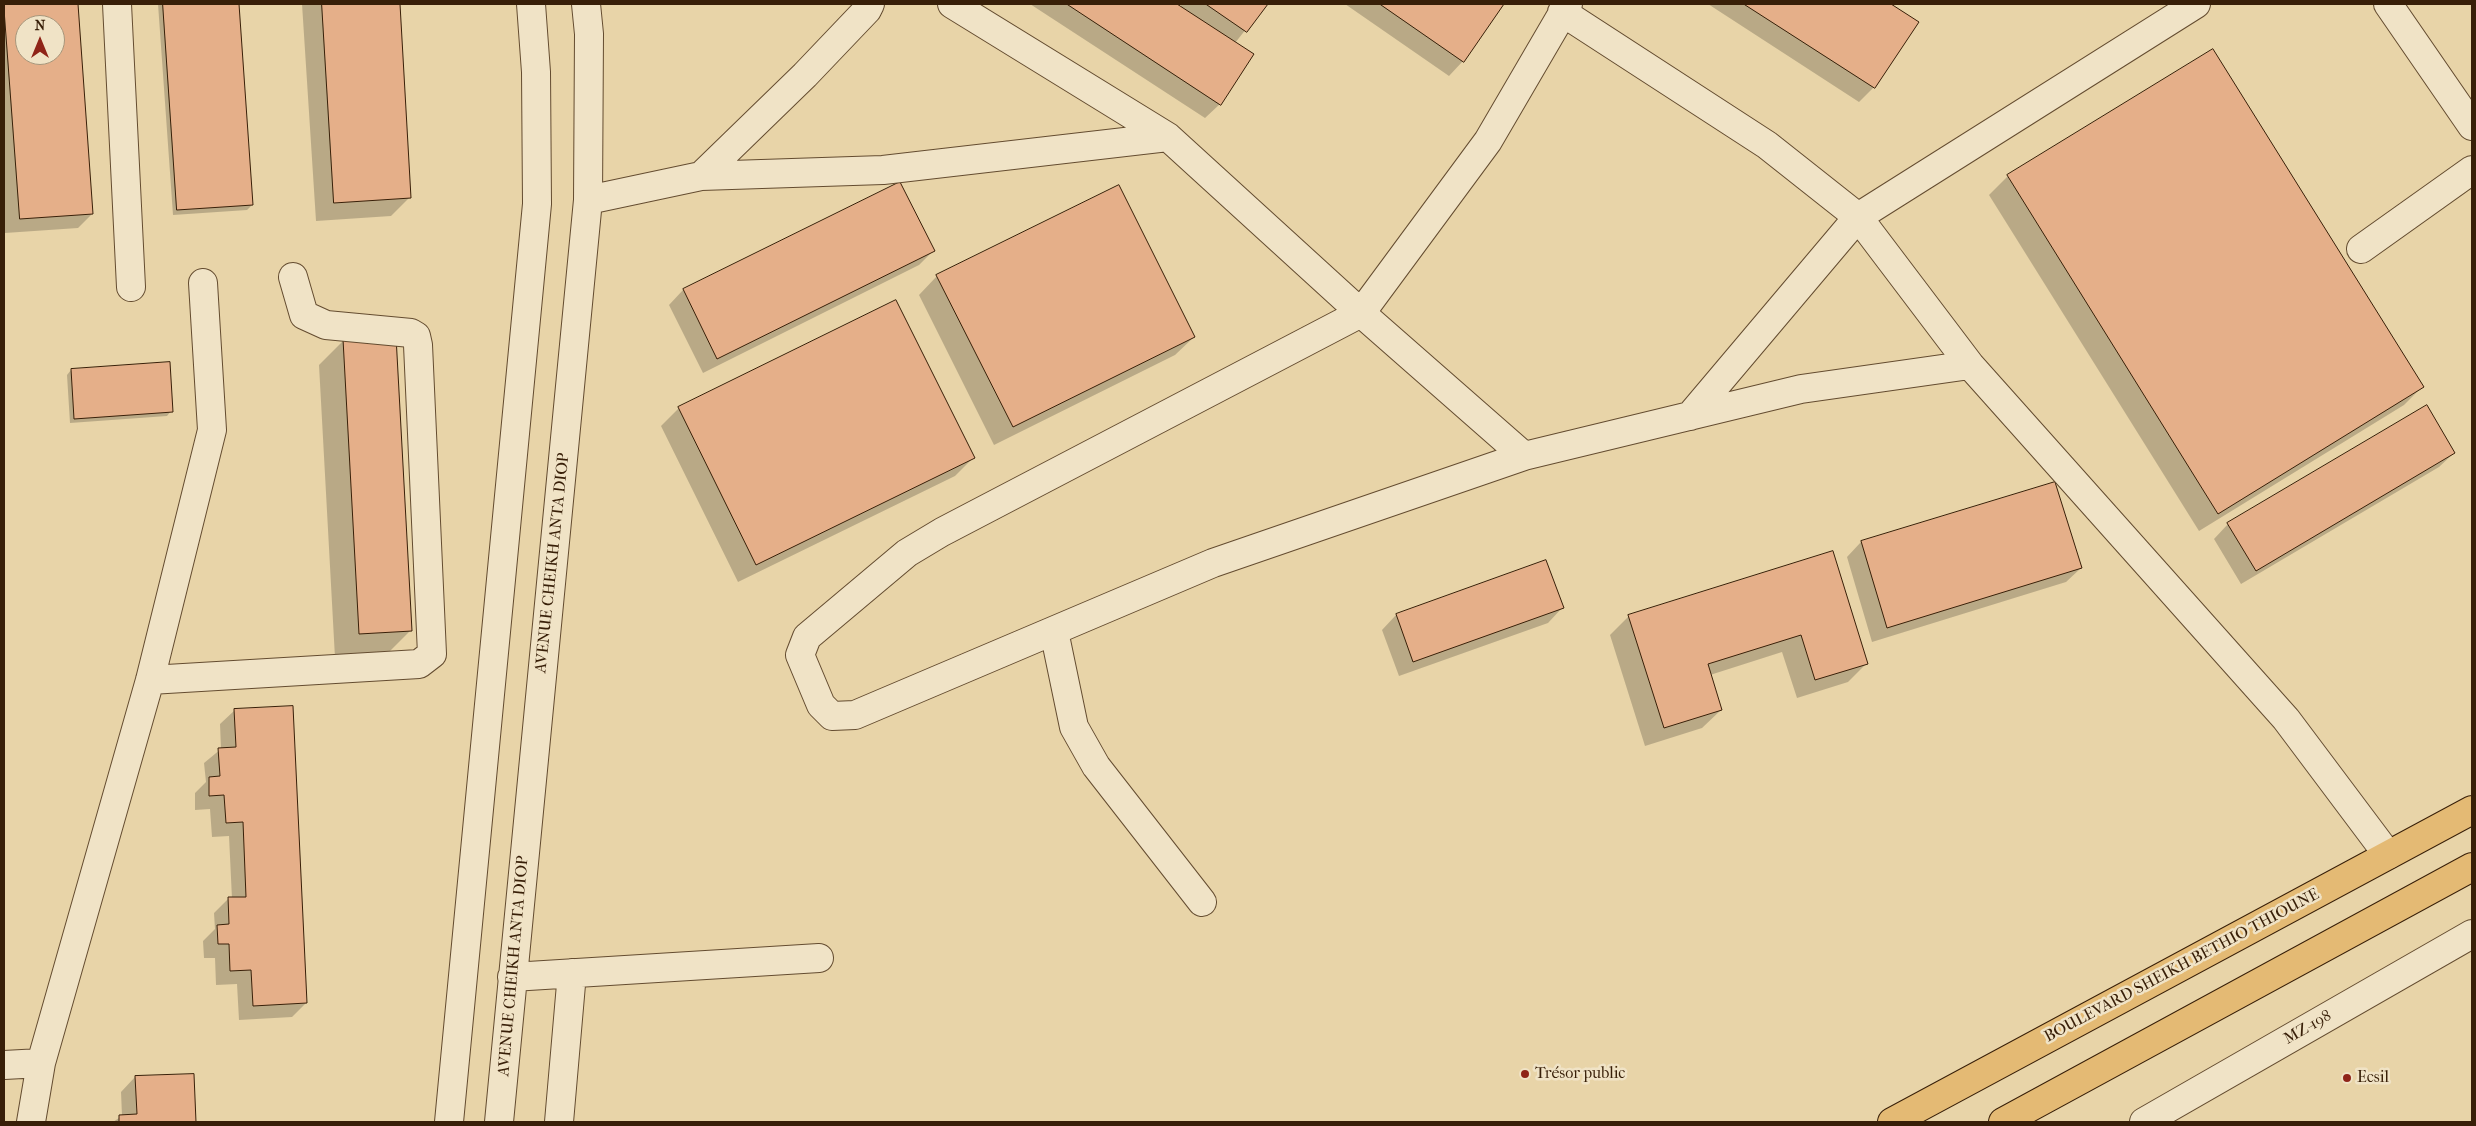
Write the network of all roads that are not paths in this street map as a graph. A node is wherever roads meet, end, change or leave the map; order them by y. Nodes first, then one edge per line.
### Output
1 (117, 4) edge
2 (531, 4) edge
3 (586, 4) edge
4 (870, 4) edge
5 (952, 4) edge
6 (2196, 4) edge
7 (2388, 4) edge
8 (1565, 8) edge
9 (2472, 126) edge
10 (1168, 137) junction
11 (2472, 170) edge
12 (701, 176) junction
13 (588, 200) junction
14 (1858, 217) junction
15 (2361, 249) dead end
16 (293, 277) dead end
17 (202, 282) dead end
18 (130, 287) dead end
19 (1361, 313) junction
20 (1970, 365) junction
21 (1690, 416) junction
22 (1524, 456) junction
23 (1054, 631) junction
24 (150, 680) junction
25 (2472, 810) edge
26 (2388, 855) junction
27 (2472, 867) edge
28 (1202, 902) dead end
29 (2472, 934) edge
30 (819, 958) dead end
31 (572, 973) junction
32 (512, 977) junction
33 (42, 1064) junction
34 (4, 1065) edge
35 (32, 1122) edge
36 (449, 1122) edge
37 (499, 1122) edge
38 (559, 1122) edge
39 (1892, 1122) edge
40 (2002, 1122) edge
41 (2144, 1122) edge

1 - 18 street
2 - 36 street
3 - 13 street, AVENUE CHEIKH ANTA DIOP
4 - 12 street
5 - 10 street
6 - 14 street
7 - 9 street
8 - 14 street
8 - 19 street
10 - 12 street
10 - 19 street
11 - 15 street
12 - 13 street
13 - 32 street, AVENUE CHEIKH ANTA DIOP
14 - 20 street
14 - 21 street
16 - 24 street
17 - 24 street
19 - 22 street
19 - 23 street
20 - 21 street
20 - 26 street
21 - 22 street
22 - 23 street
23 - 28 street
24 - 33 street
25 - 26 main road, BOULEVARD SHEIKH BETHIO THIOUNE
26 - 39 main road, BOULEVARD SHEIKH BETHIO THIOUNE
27 - 40 main road
29 - 41 street, MZ-198
30 - 31 street
31 - 32 street
31 - 38 street
32 - 37 street, AVENUE CHEIKH ANTA DIOP
33 - 34 street
33 - 35 street

